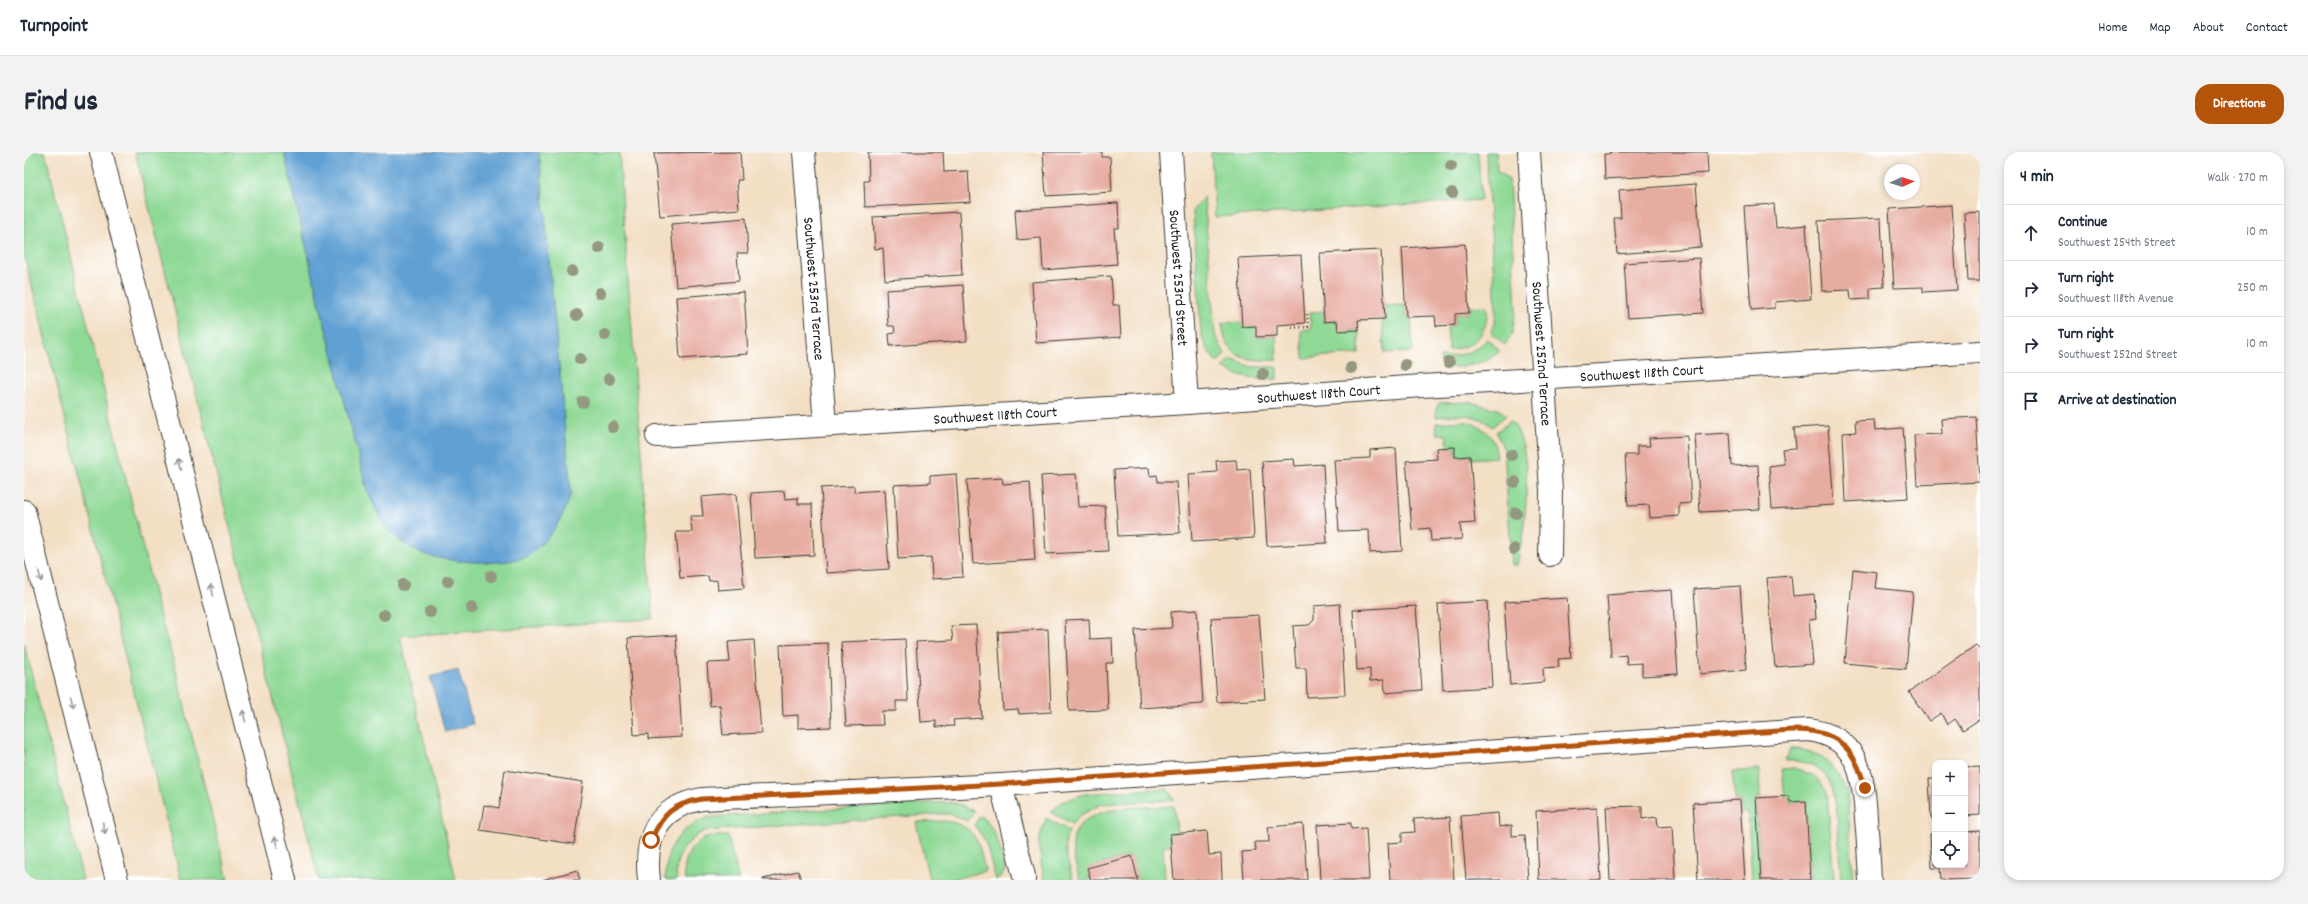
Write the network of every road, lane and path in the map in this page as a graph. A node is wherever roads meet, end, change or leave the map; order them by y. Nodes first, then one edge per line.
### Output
1 (101, 152) edge
2 (804, 152) edge
3 (1171, 152) edge
4 (1529, 152) edge
5 (1307, 313) dead end
6 (1288, 328) dead end
7 (1980, 352) edge
8 (1546, 380) junction
9 (1187, 403) junction
10 (825, 425) junction
11 (657, 436) dead end
12 (24, 511) edge
13 (1550, 555) dead end
14 (1001, 784) junction
15 (117, 880) edge
16 (285, 880) edge
17 (649, 880) edge
18 (1025, 880) edge
19 (1870, 880) edge

16 -> 1 main road
2 - 10 main road, Southwest 253rd Terrace
3 - 9 main road, Southwest 253rd Street
4 - 8 main road, Southwest 252nd Terrace
5 - 6 path
7 - 8 main road, Southwest 118th Court
8 - 9 main road, Southwest 118th Court
8 - 13 main road, Southwest 252nd Terrace
9 - 10 main road, Southwest 118th Court
10 - 11 main road, Southwest 118th Court
12 -> 15 main road
14 - 17 main road
14 - 18 main road
14 - 19 main road

